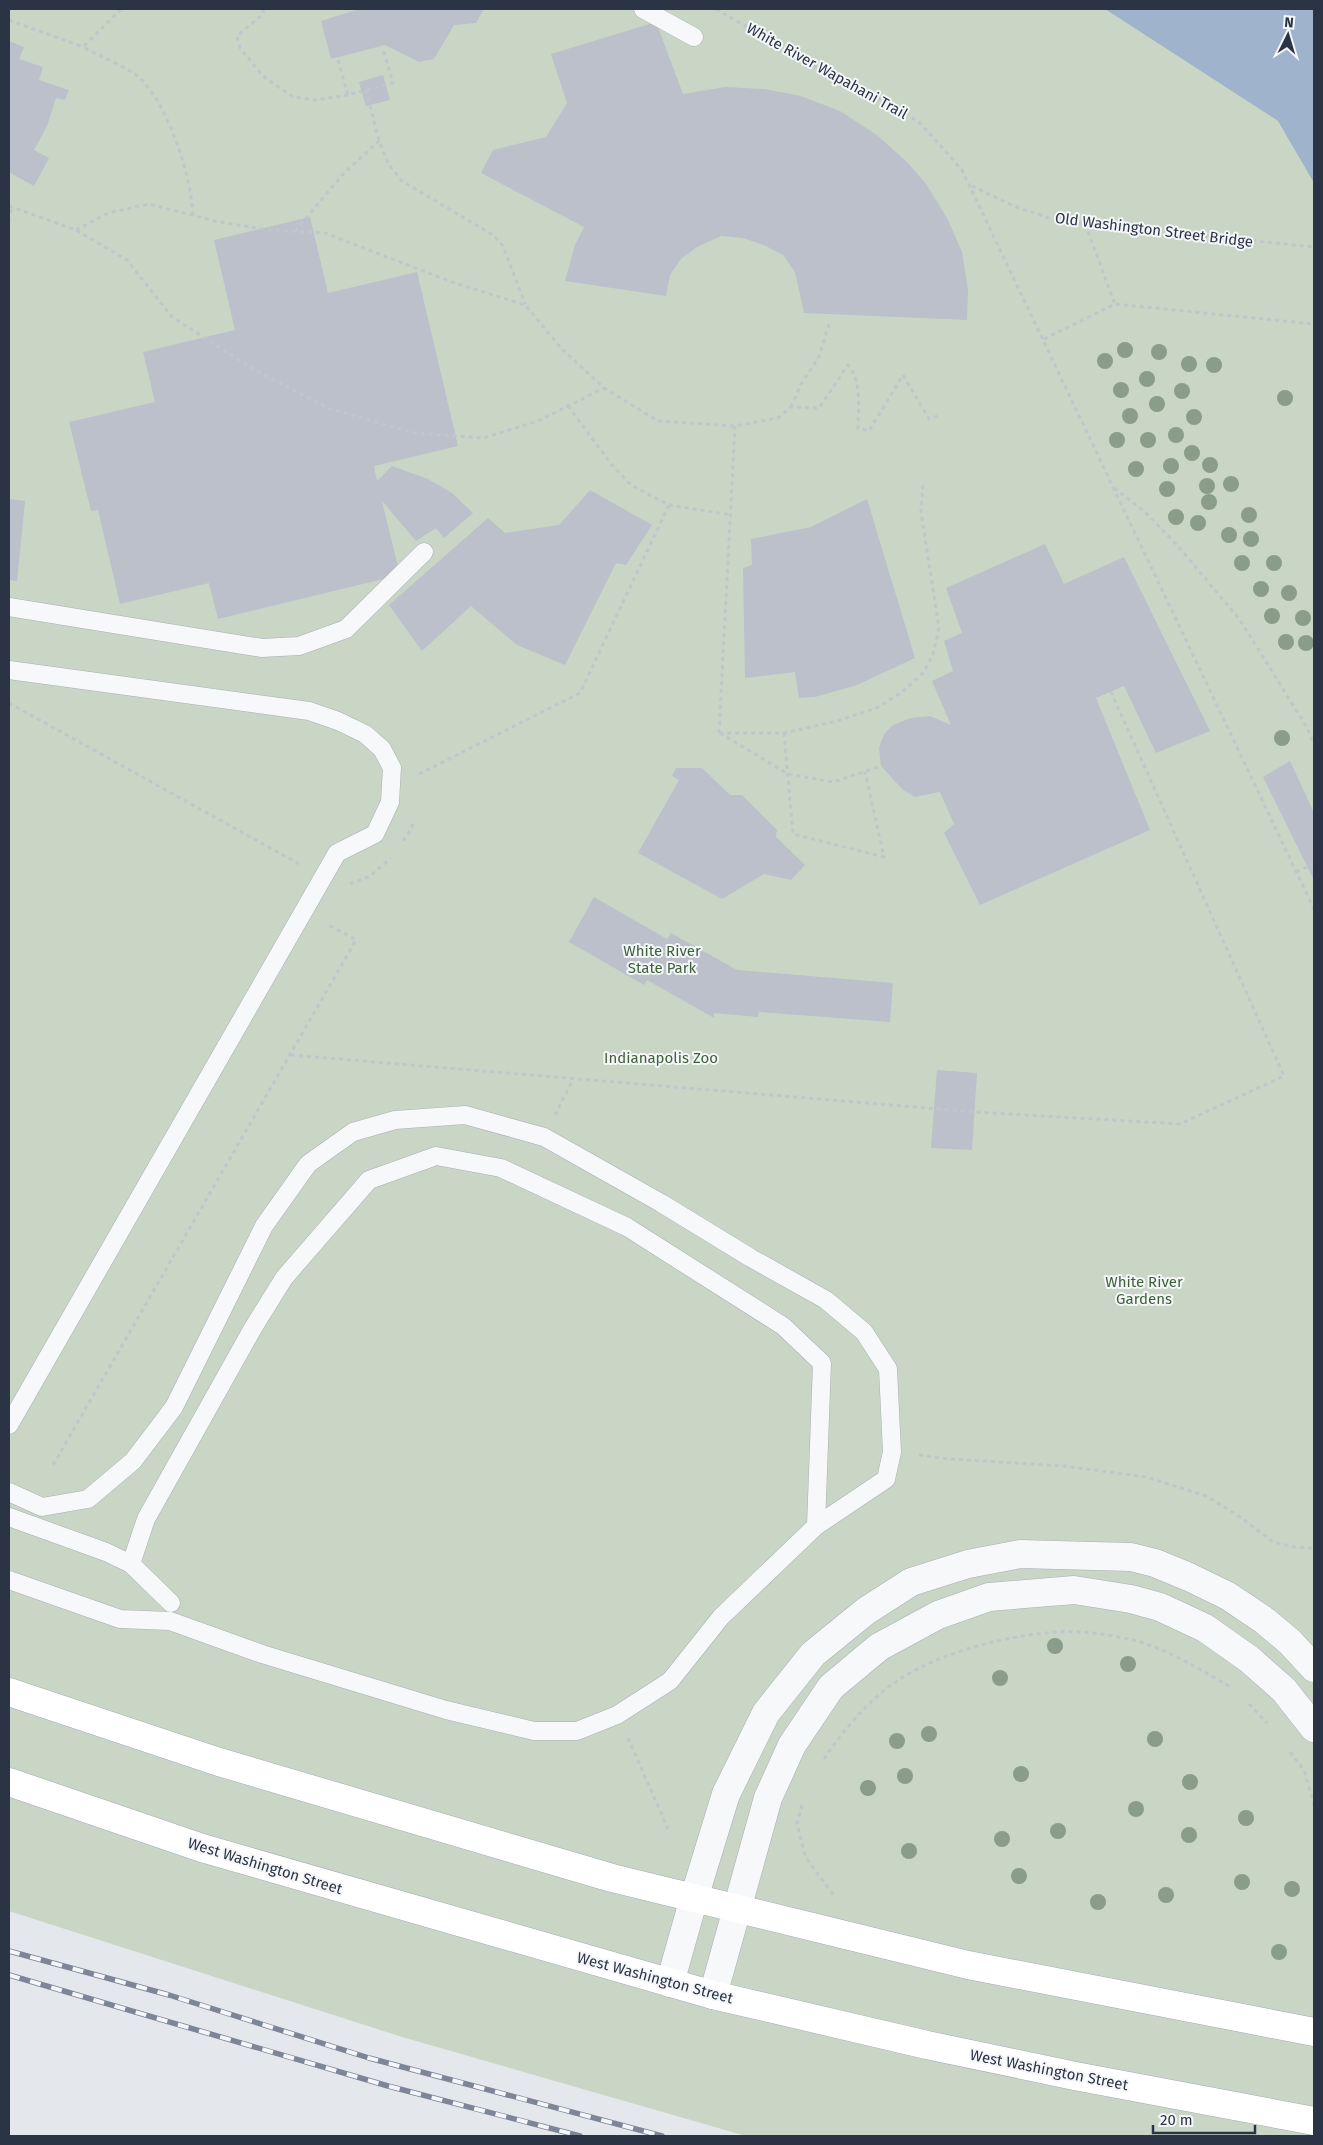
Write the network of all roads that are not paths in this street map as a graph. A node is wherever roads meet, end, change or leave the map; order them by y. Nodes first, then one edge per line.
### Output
1 (643, 9) edge
2 (694, 37) dead end
3 (424, 552) dead end
4 (9, 607) edge
5 (9, 670) edge
6 (9, 1425) edge
7 (9, 1492) edge
8 (9, 1517) edge
9 (816, 1526) junction
10 (132, 1564) junction
11 (9, 1580) edge
12 (170, 1603) dead end
13 (1314, 1668) edge
14 (9, 1692) edge
15 (1314, 1728) edge
16 (9, 1782) edge
17 (694, 1898) junction
18 (737, 1909) junction
19 (670, 1983) junction
20 (713, 1995) junction
21 (1314, 2032) edge
22 (1314, 2121) edge

1 - 2 lane
3 - 4 lane
5 - 6 lane
7 - 9 lane
8 - 10 lane
9 - 10 lane
9 - 11 lane
10 - 12 lane
13 - 17 street
14 - 17 main road
15 - 18 street
16 - 19 main road, West Washington Street
17 - 18 main road
17 - 19 street
18 - 20 street
18 - 21 main road
19 - 20 main road, West Washington Street
20 - 22 main road, West Washington Street

